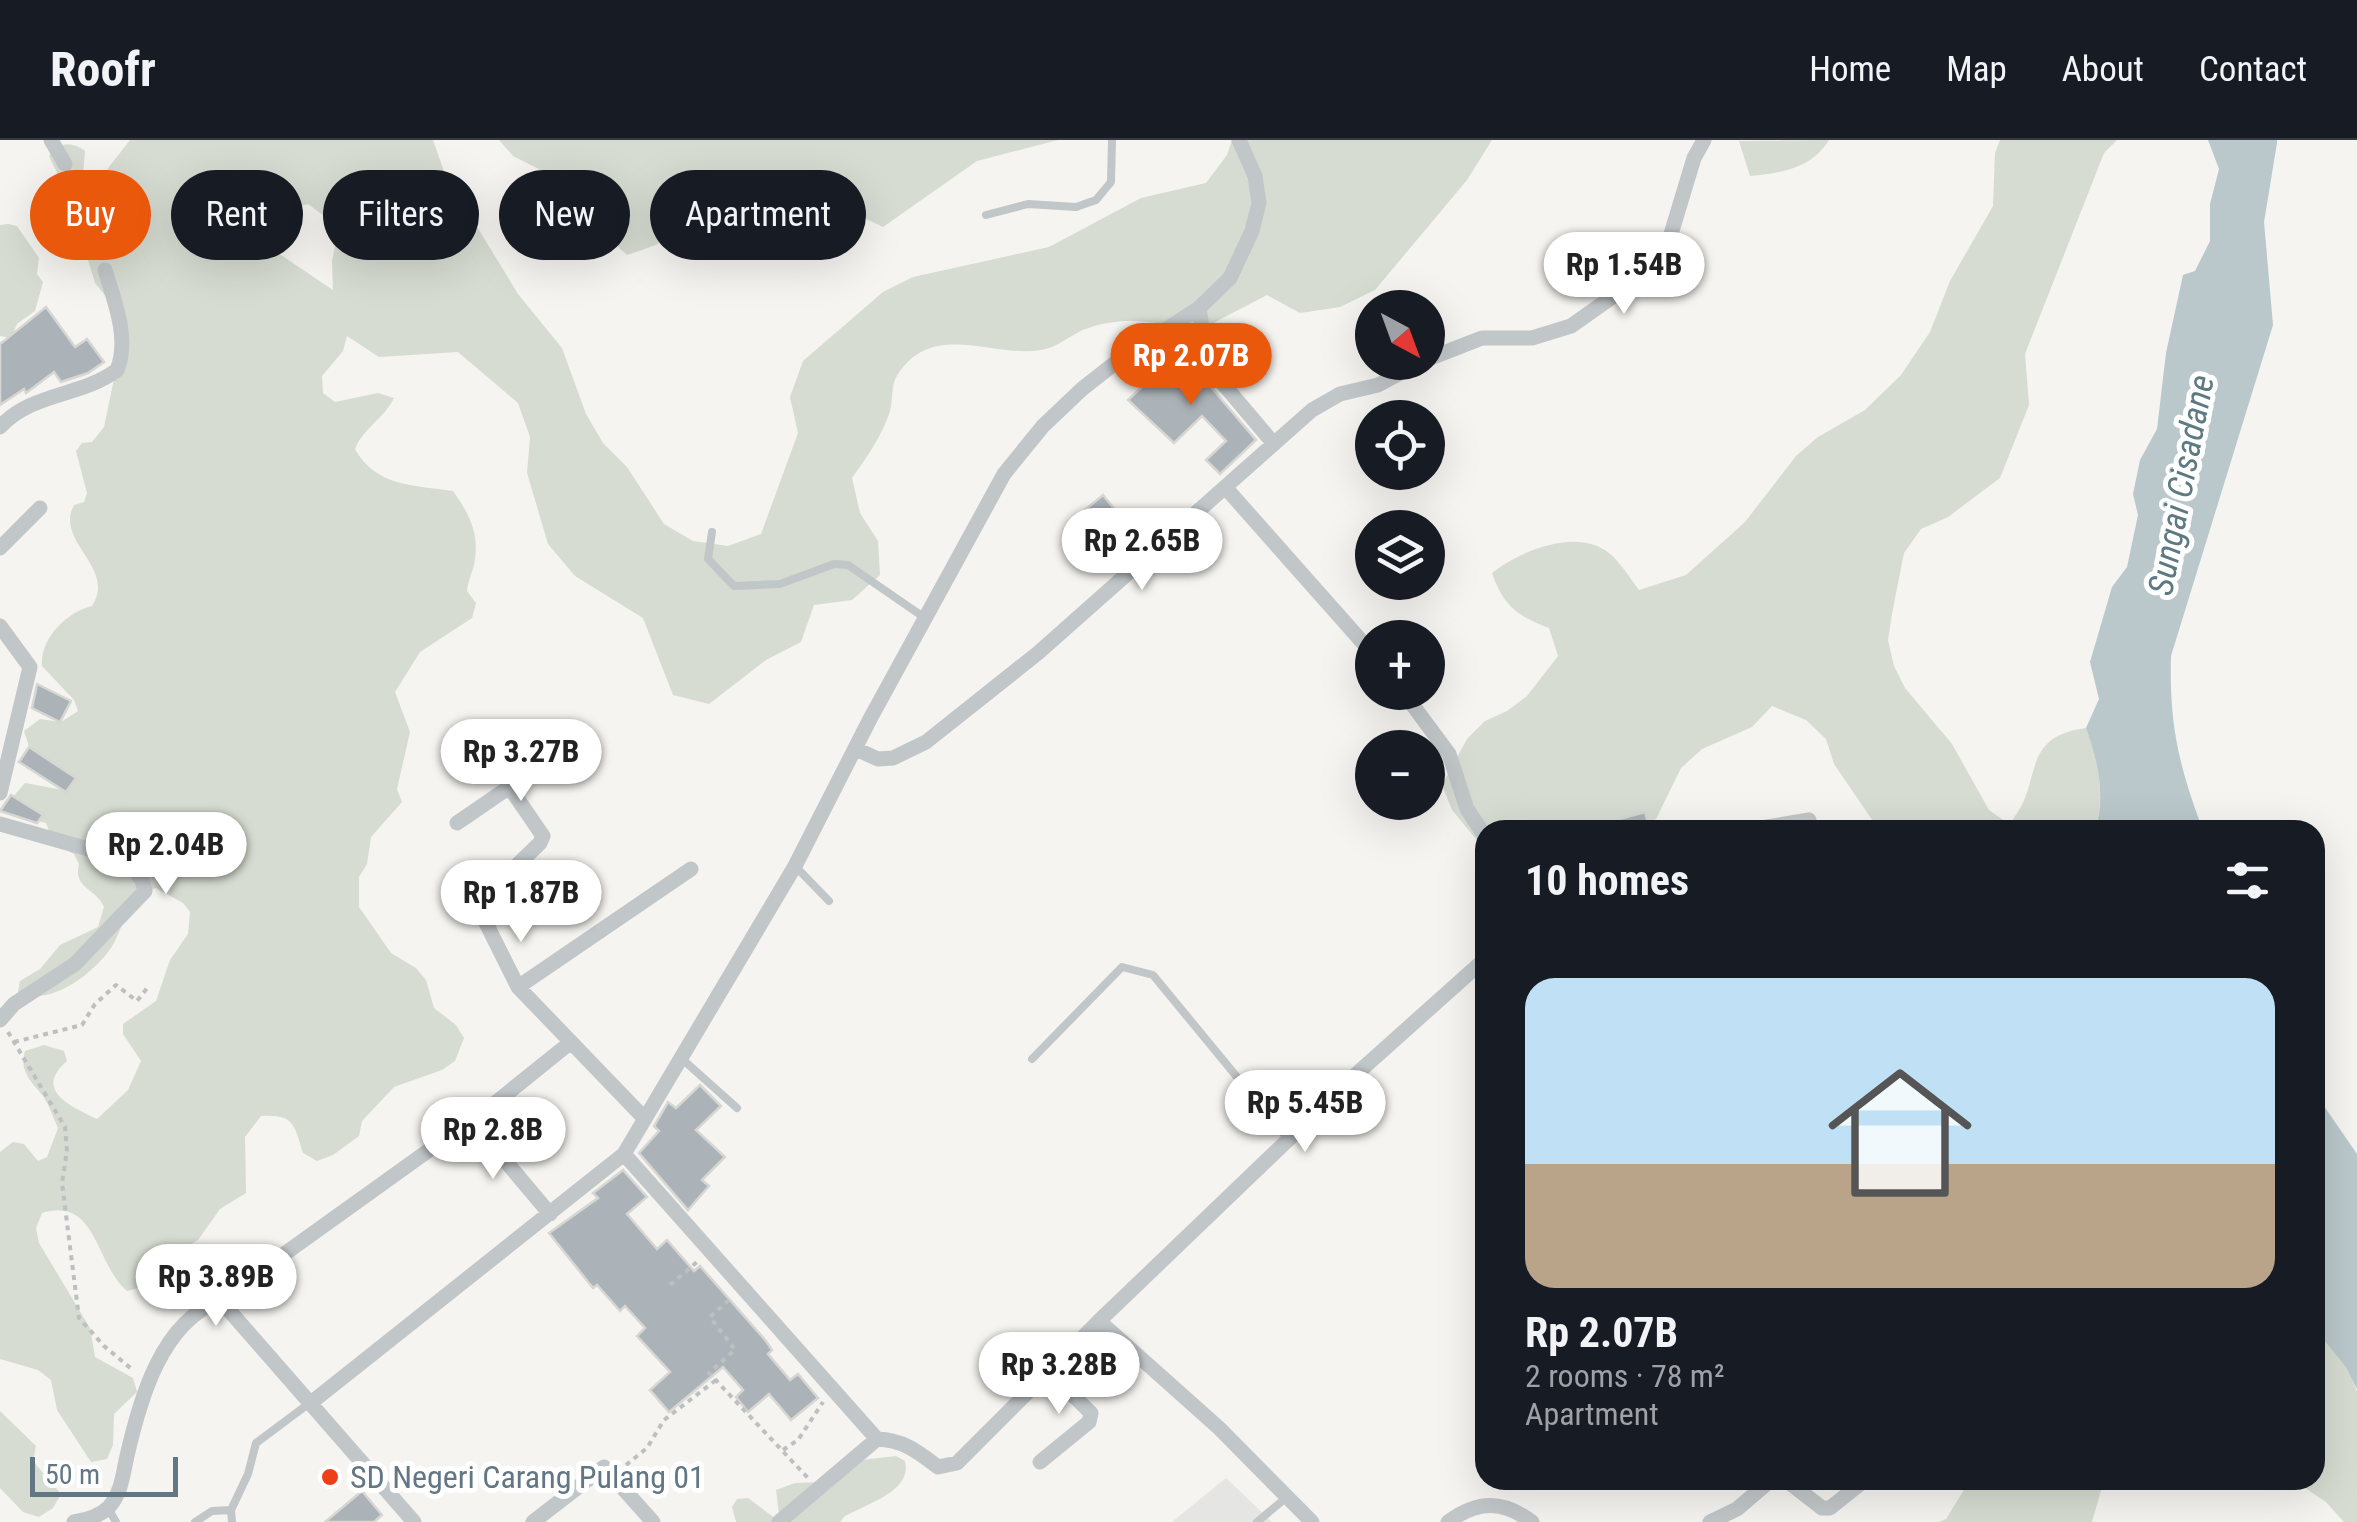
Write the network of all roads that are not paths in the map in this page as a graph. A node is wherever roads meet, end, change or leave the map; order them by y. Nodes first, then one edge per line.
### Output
1 (51, 140) edge
2 (1112, 140) edge
3 (1239, 140) edge
4 (1704, 140) edge
5 (64, 164) dead end
6 (986, 215) dead end
7 (105, 270) dead end
8 (1199, 308) junction
9 (1445, 353) edge
10 (1388, 380) edge
11 (0, 428) edge
12 (1274, 444) junction
13 (1225, 487) junction
14 (40, 508) dead end
15 (712, 532) dead end
16 (0, 548) edge
17 (925, 618) junction
18 (0, 626) edge
19 (1355, 634) edge
20 (1417, 710) edge
21 (856, 749) junction
22 (562, 751) dead end
23 (508, 785) junction
24 (0, 793) edge
25 (1475, 822) edge
26 (457, 823) dead end
27 (0, 824) edge
28 (795, 866) junction
29 (691, 869) dead end
30 (829, 902) dead end
31 (1475, 968) edge
32 (518, 987) junction
33 (0, 1020) edge
34 (571, 1042) junction
35 (682, 1058) junction
36 (1032, 1060) dead end
37 (737, 1108) dead end
38 (646, 1119) junction
39 (471, 1120) junction
40 (1288, 1139) junction
41 (624, 1154) junction
42 (550, 1214) junction
43 (220, 1300) junction
44 (1099, 1322) junction
45 (1048, 1372) junction
46 (312, 1402) junction
47 (877, 1439) junction
48 (1040, 1462) dead end
49 (1760, 1490) edge
50 (1799, 1490) edge
51 (1852, 1490) edge
52 (1287, 1496) junction
53 (231, 1510) junction
54 (112, 1515) edge
55 (74, 1522) edge
56 (194, 1522) edge
57 (232, 1522) edge
58 (414, 1522) edge
59 (533, 1522) edge
60 (653, 1522) edge
61 (779, 1522) edge
62 (1257, 1522) edge
63 (1312, 1522) edge
64 (1448, 1522) edge
65 (1532, 1522) edge
66 (1710, 1522) edge

1 - 5 street
2 - 6 lane
3 - 8 street
4 - 9 street
7 - 11 street
8 - 12 street
8 - 17 street
10 - 12 street
12 - 13 street
13 - 19 street
13 - 21 street
14 - 16 street
15 - 17 lane
17 - 21 street
18 - 24 street
20 - 25 street
21 - 28 street
22 - 23 street
23 - 26 street
23 - 32 street
27 - 33 street
28 - 30 lane
28 - 35 street
29 - 32 street
31 - 40 street
32 - 34 street
34 - 38 street
34 - 39 street
35 - 37 lane
35 - 38 street
36 - 40 lane
38 - 41 street
39 - 42 street
39 - 43 street
40 - 44 street
41 - 42 street
41 - 47 street
42 - 46 street
43 - 46 street
43 - 54 street
44 - 45 street
44 - 52 street
45 - 47 street
45 - 48 street
46 - 53 lane
46 - 58 street
47 - 61 street
49 - 66 street
50 - 51 street
52 - 62 lane
52 - 63 street
53 - 56 lane
53 - 57 lane
54 - 55 street
59 - 60 street
64 - 65 street

